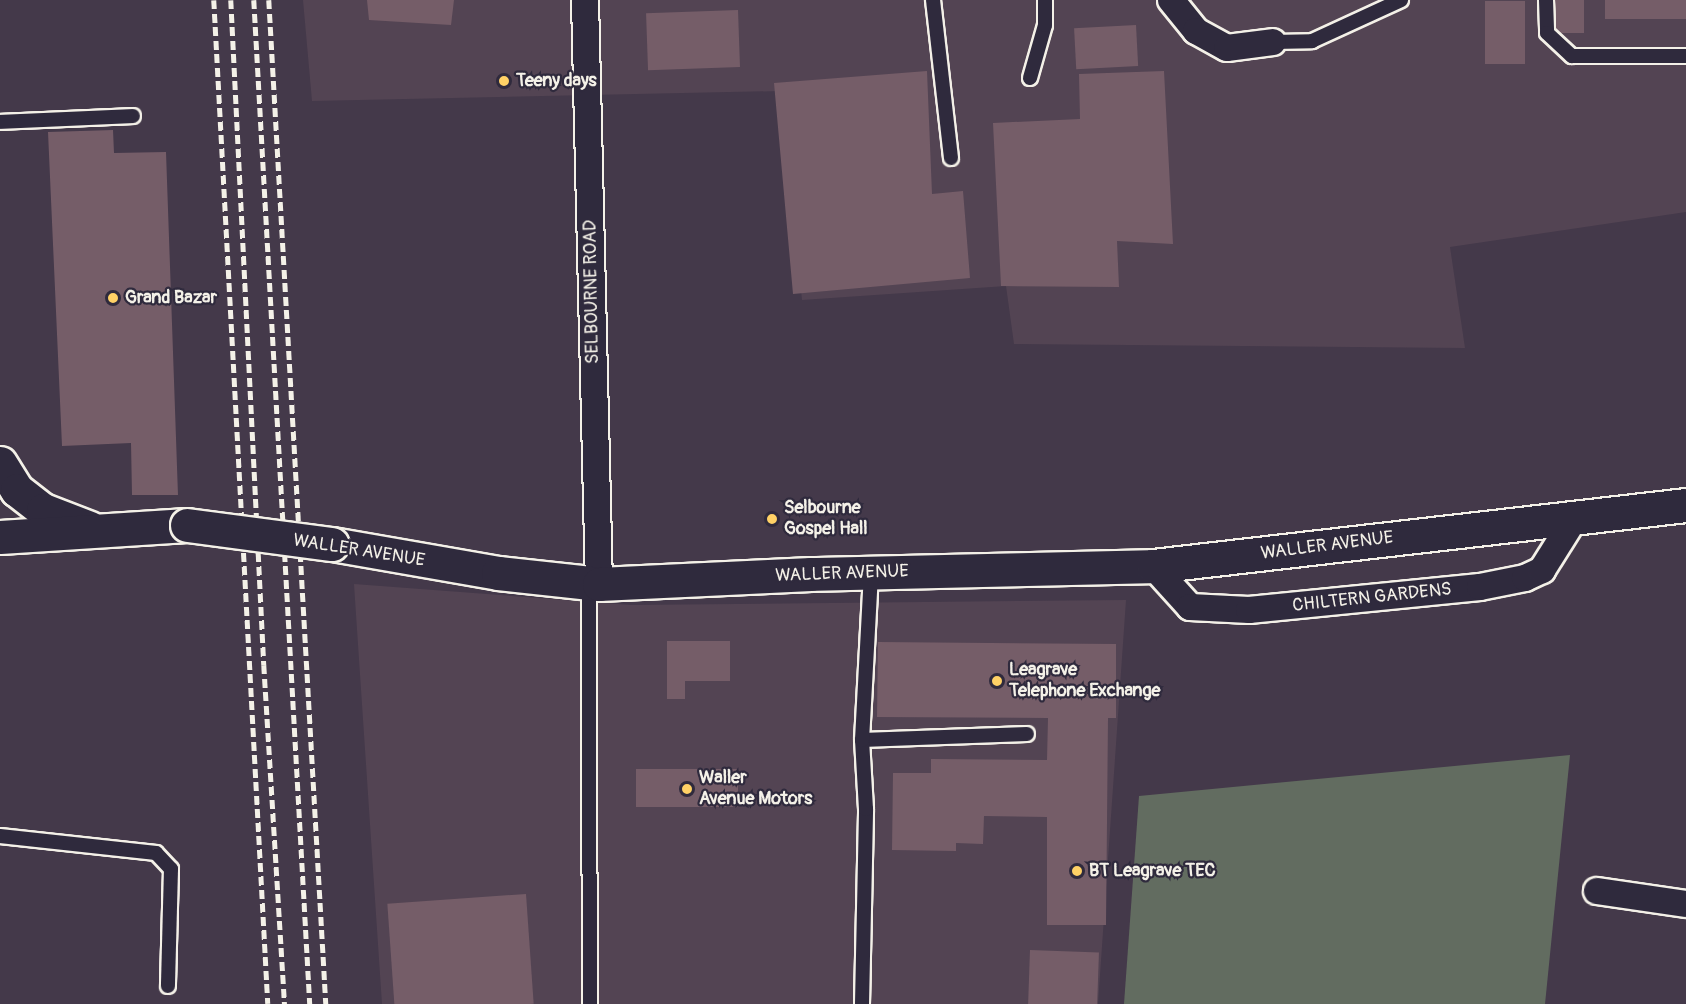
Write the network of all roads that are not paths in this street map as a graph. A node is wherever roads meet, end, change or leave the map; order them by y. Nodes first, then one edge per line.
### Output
1 (585, 0) edge
2 (933, 0) edge
3 (1045, 0) edge
4 (1171, 0) edge
5 (1401, 0) edge
6 (1546, 0) edge
7 (1273, 42) joint
8 (1686, 56) edge
9 (1030, 78) dead end
10 (133, 116) dead end
11 (0, 122) edge
12 (951, 158) dead end
13 (0, 463) edge
14 (1686, 505) edge
15 (1576, 516) junction
16 (92, 529) junction
17 (0, 537) edge
18 (1153, 566) junction
19 (872, 573) junction
20 (594, 584) junction
21 (1027, 734) dead end
22 (862, 740) junction
23 (0, 836) edge
24 (1597, 891) dead end
25 (1686, 904) edge
26 (168, 986) dead end
27 (590, 1004) edge
28 (862, 1004) edge

1 - 20 street, SELBOURNE ROAD
2 - 12 lane
3 - 9 lane
4 - 7 street
5 - 7 lane
6 - 8 lane
10 - 11 lane
13 - 16 main road
14 - 15 main road, WALLER AVENUE
15 - 18 main road, WALLER AVENUE
15 - 18 street, CHILTERN GARDENS
16 - 17 main road, WALLER AVENUE
16 - 20 main road, WALLER AVENUE, bridge
18 - 19 main road, WALLER AVENUE
19 - 20 main road, WALLER AVENUE
19 - 22 lane
20 - 27 lane
21 - 22 lane
22 - 28 lane
23 - 26 lane
24 - 25 street

